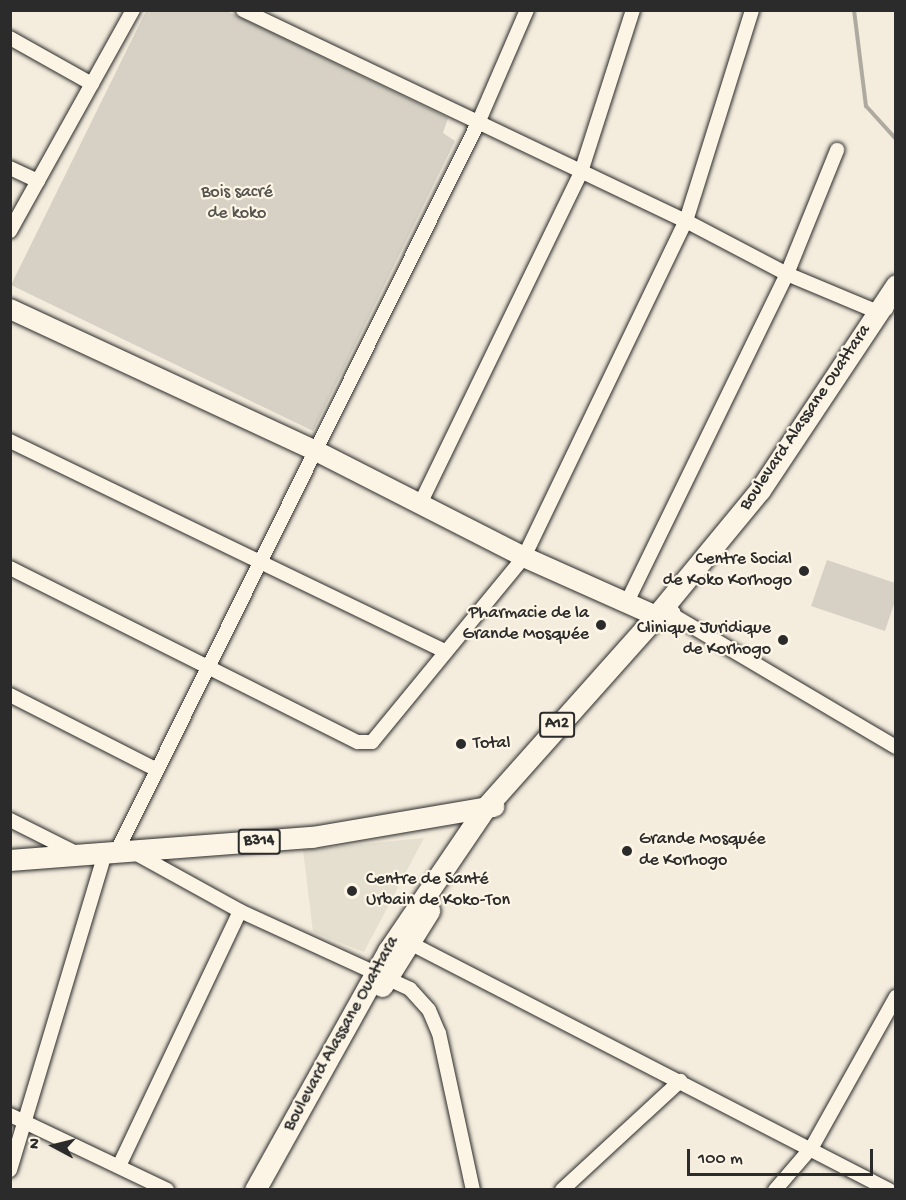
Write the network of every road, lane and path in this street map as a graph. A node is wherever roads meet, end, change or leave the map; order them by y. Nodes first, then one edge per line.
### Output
1 (133, 10) edge
2 (243, 10) edge
3 (633, 10) edge
4 (752, 10) edge
5 (523, 12) edge
6 (10, 38) edge
7 (92, 84) junction
8 (478, 123) junction
9 (837, 150) dead end
10 (10, 168) edge
11 (581, 172) junction
12 (38, 182) junction
13 (686, 221) junction
14 (10, 231) edge
15 (787, 274) junction
16 (896, 285) edge
17 (888, 307) edge
18 (10, 309) edge
19 (10, 441) edge
20 (314, 450) junction
21 (420, 504) junction
22 (524, 557) junction
23 (258, 563) junction
24 (10, 568) edge
25 (627, 602) junction
26 (664, 615) junction
27 (446, 652) junction
28 (208, 664) junction
29 (10, 695) edge
30 (896, 747) edge
31 (155, 769) junction
32 (495, 806) junction
33 (10, 820) edge
34 (119, 853) junction
35 (82, 856) junction
36 (10, 860) edge
37 (240, 911) junction
38 (404, 940) junction
39 (381, 975) junction
40 (896, 997) edge
41 (680, 1081) junction
42 (10, 1115) edge
43 (24, 1119) junction
44 (812, 1147) junction
45 (119, 1166) junction
46 (10, 1170) edge
47 (148, 1185) edge
48 (167, 1190) edge
49 (255, 1190) edge
50 (271, 1190) edge
51 (473, 1190) edge
52 (562, 1190) edge
53 (775, 1190) edge
54 (889, 1190) edge

1 - 7 street
2 - 8 street
3 - 11 street
4 - 13 street
5 - 8 street
6 - 7 street
7 - 12 street
8 - 11 street
8 - 20 street
9 - 15 street
10 - 12 street
11 - 13 street
11 - 21 street
12 - 14 street
13 - 15 street
13 - 22 street
15 - 17 street
15 - 25 street
16 - 17 main road, Boulevard Alassane Ouattara / A12
17 - 26 main road, Boulevard Alassane Ouattara / A12
18 - 20 street
19 - 23 street
20 - 21 street
20 - 23 street
21 - 22 street
22 - 25 street
22 - 27 street
23 - 27 street
23 - 28 street
24 - 28 street
25 - 26 street
26 - 30 street
26 - 32 main road, Boulevard Alassane Ouattara / A12
27 - 28 street
28 - 31 street
29 - 31 street
31 - 34 street
32 - 34 main road, B314
32 - 38 main road, Boulevard Alassane Ouattara / A12
33 - 35 street
34 - 35 main road, B314
34 - 37 street
34 - 43 street
35 - 36 main road, B314
37 - 39 street
37 - 45 street
38 - 39 main road, Boulevard Alassane Ouattara / A12
38 - 41 street
39 - 49 main road, Boulevard Alassane Ouattara / A12
39 - 50 main road, Boulevard Alassane Ouattara / A12
39 - 51 street
40 - 44 street
41 - 44 street
41 - 52 street
42 - 43 street
43 - 45 street
43 - 46 street
44 - 53 street
44 - 54 street
45 - 47 street
47 - 48 street

